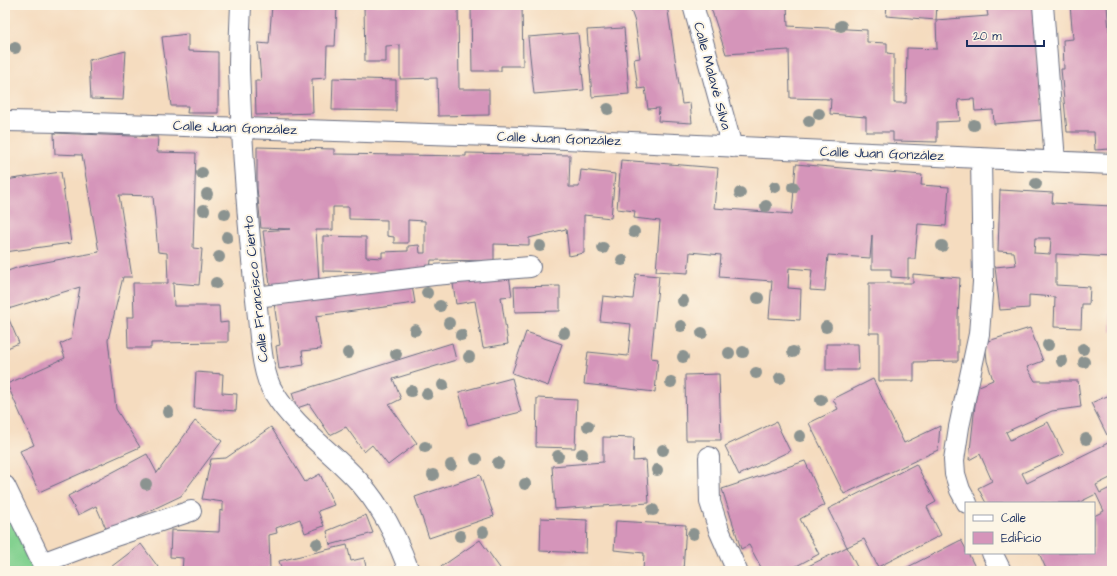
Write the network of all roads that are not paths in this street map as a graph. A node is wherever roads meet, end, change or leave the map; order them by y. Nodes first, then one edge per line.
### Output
1 (240, 5) edge
2 (693, 5) edge
3 (1043, 5) edge
4 (5, 121) edge
5 (242, 129) junction
6 (732, 147) junction
7 (981, 158) junction
8 (1055, 161) junction
9 (1112, 164) edge
10 (530, 267) dead end
11 (256, 297) junction
12 (709, 457) dead end
13 (5, 486) edge
14 (966, 502) edge
15 (191, 511) dead end
16 (992, 554) edge
17 (44, 567) edge
18 (409, 571) edge
19 (737, 571) edge
20 (1001, 571) edge

1 - 5 street, Calle Francisco Cierto
2 - 6 street, Calle Malavé Silva
3 - 8 street
4 - 5 street, Calle Juan González
5 - 6 street, Calle Juan González
5 - 11 street, Calle Francisco Cierto
6 - 7 street, Calle Juan González
7 - 8 street, Calle Juan González
7 - 14 street
8 - 9 street, Calle Juan González
10 - 11 street
11 - 18 street, Calle Francisco Cierto
12 - 19 street
13 - 17 street
15 - 17 street
16 - 20 street

